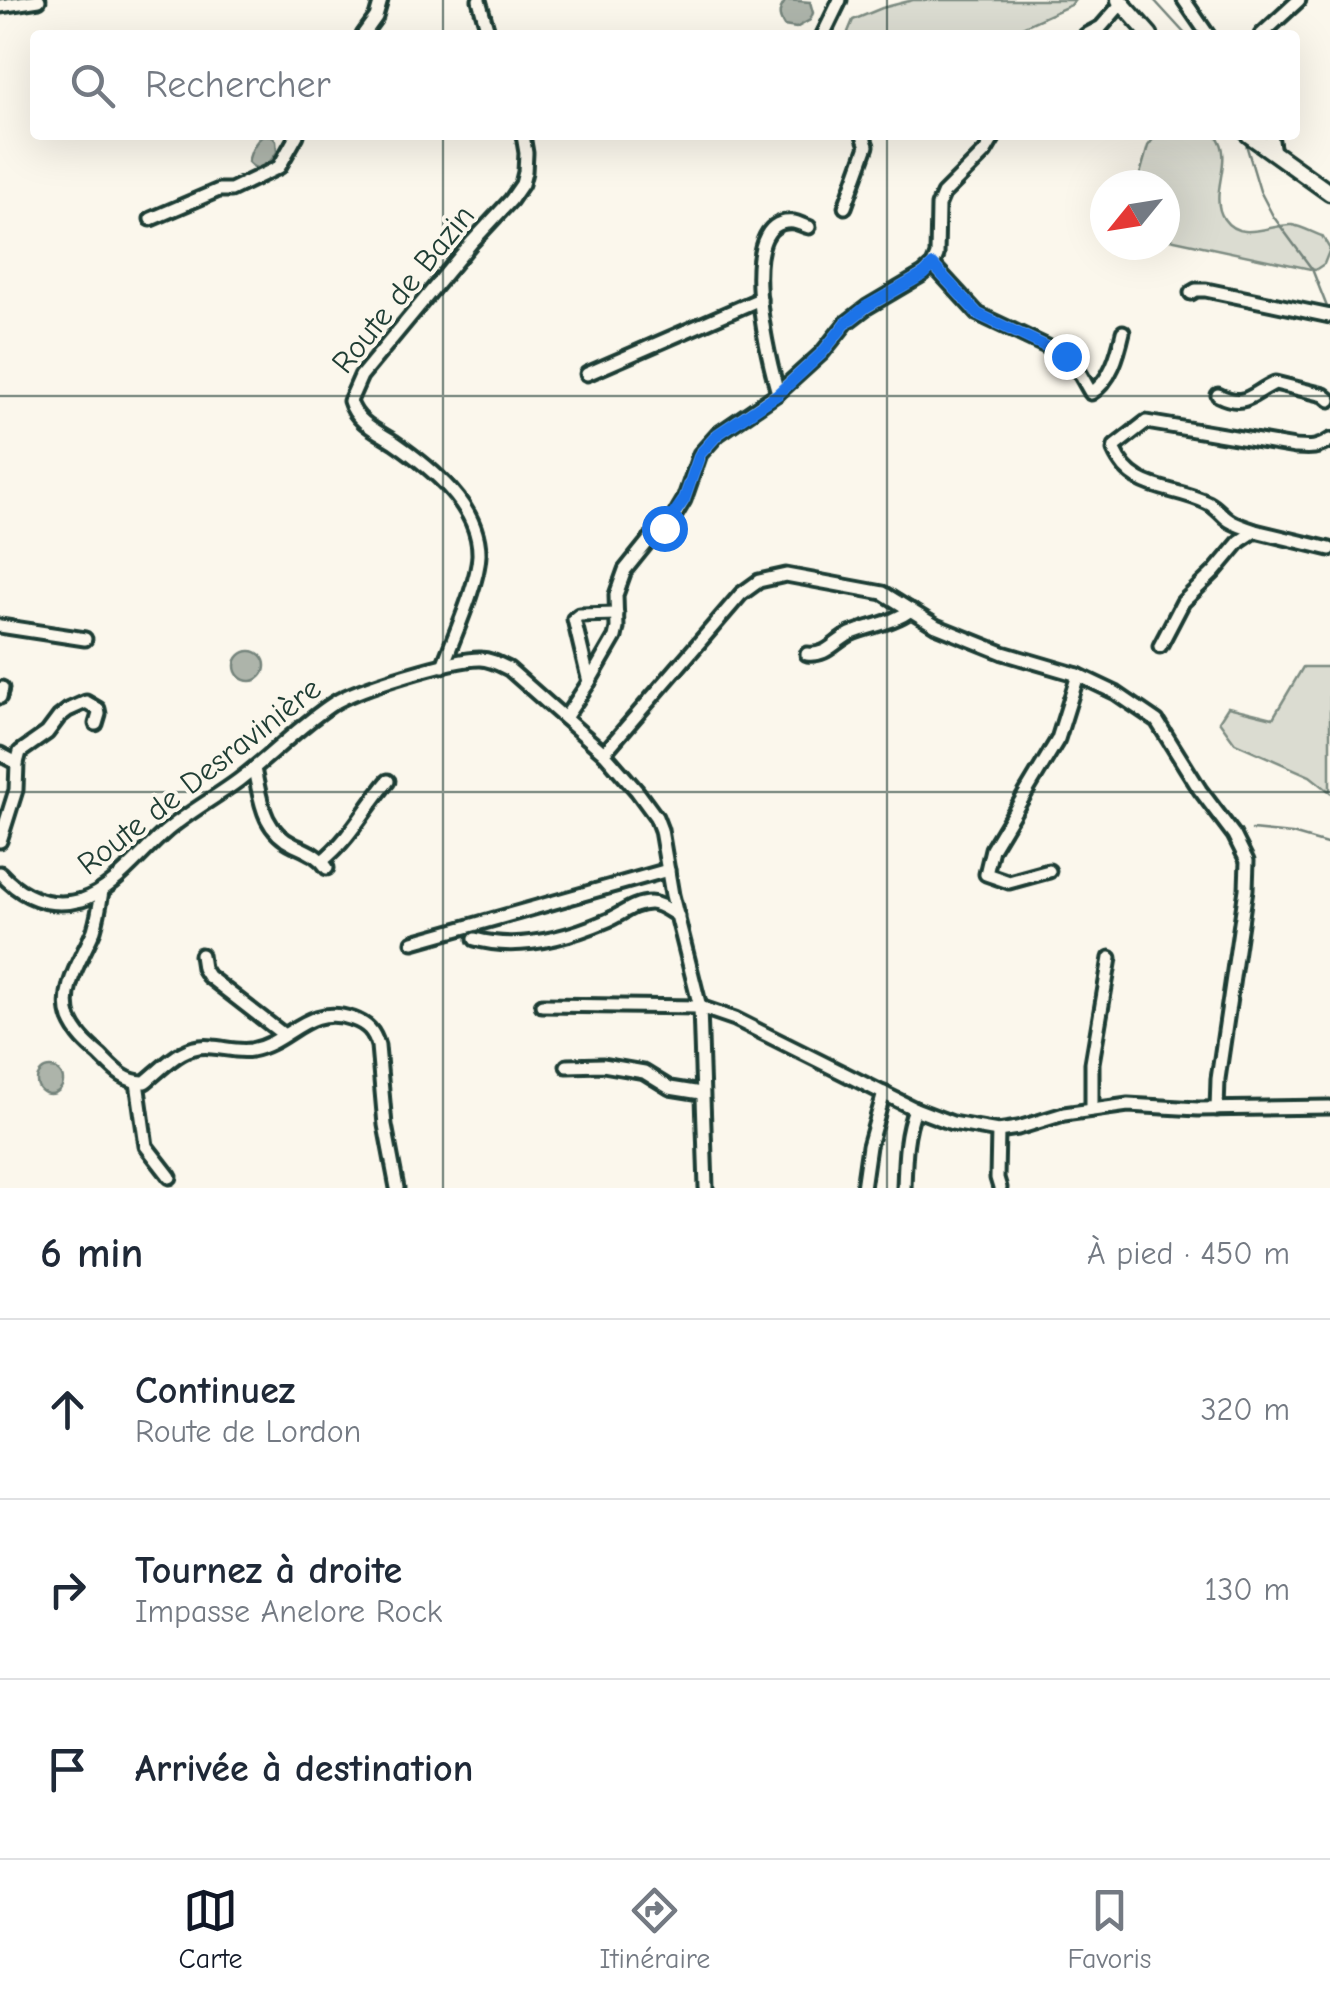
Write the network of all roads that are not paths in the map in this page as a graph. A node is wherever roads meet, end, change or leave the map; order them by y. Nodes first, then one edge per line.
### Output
1 (39, 0) edge
2 (380, 0) edge
3 (479, 0) edge
4 (840, 0) edge
5 (1299, 0) edge
6 (1120, 2) edge
7 (1190, 2) edge
8 (0, 6) edge
9 (366, 30) edge
10 (488, 30) edge
11 (825, 30) edge
12 (1095, 30) edge
13 (1145, 30) edge
14 (1205, 30) edge
15 (1267, 30) edge
16 (294, 140) edge
17 (524, 140) edge
18 (864, 140) edge
19 (992, 140) edge
20 (1264, 142) edge
21 (1330, 192) edge
22 (844, 207) dead end
23 (151, 219) dead end
24 (810, 227) dead end
25 (933, 265) junction
26 (1191, 293) dead end
27 (760, 299) junction
28 (1330, 316) edge
29 (1123, 332) dead end
30 (587, 374) dead end
31 (778, 394) junction
32 (1218, 395) dead end
33 (1330, 400) edge
34 (1330, 440) edge
35 (1255, 530) junction
36 (1330, 548) edge
37 (911, 610) junction
38 (616, 614) junction
39 (0, 626) edge
40 (86, 639) dead end
41 (451, 644) junction
42 (1160, 646) dead end
43 (807, 654) dead end
44 (467, 660) junction
45 (444, 666) junction
46 (1078, 676) junction
47 (590, 682) junction
48 (565, 718) junction
49 (96, 724) dead end
50 (604, 753) junction
51 (0, 754) edge
52 (18, 762) junction
53 (254, 769) junction
54 (388, 781) dead end
55 (0, 841) edge
56 (668, 870) junction
57 (1049, 871) dead end
58 (0, 873) edge
59 (102, 891) junction
60 (678, 916) junction
61 (475, 939) dead end
62 (413, 942) dead end
63 (201, 955) dead end
64 (1110, 958) dead end
65 (542, 1005) dead end
66 (700, 1007) junction
67 (284, 1035) junction
68 (567, 1066) dead end
69 (137, 1082) junction
70 (884, 1092) junction
71 (701, 1093) junction
72 (1330, 1108) edge
73 (915, 1109) junction
74 (1092, 1109) junction
75 (1217, 1109) junction
76 (998, 1131) junction
77 (170, 1177) dead end
78 (397, 1188) edge
79 (706, 1188) edge
80 (863, 1188) edge
81 (904, 1188) edge
82 (1000, 1188) edge

1 - 8 street
2 - 9 street
3 - 10 street
4 - 11 street
5 - 15 street
6 - 12 street
6 - 13 main road
7 - 14 street
16 - 23 street
17 - 41 street, Route de Bazin
18 - 22 street
19 - 25 street
20 - 21 main road
24 - 27 street
25 - 29 street
25 - 31 street
26 - 28 street
27 - 30 street
27 - 31 street
31 - 38 street
32 - 33 street
34 - 35 street
35 - 36 street
35 - 42 street
37 - 43 street
37 - 46 street
37 - 50 street
38 - 47 street
38 - 47 street
39 - 40 street
41 - 44 street
41 - 45 street, Route de Bazin
44 - 45 street, Route de Desravinière
44 - 48 street
45 - 53 street, Route de Desravinière
46 - 57 street
46 - 75 street
47 - 48 street
48 - 50 street
49 - 52 street
50 - 56 street
51 - 52 street
52 - 55 street
53 - 54 street
53 - 59 street, Route de Desravinière
56 - 60 street
56 - 62 street
58 - 59 street, Route de Desravinière
59 - 69 street
60 - 61 street
60 - 66 street
63 - 67 street
64 - 74 street
65 - 66 street
66 - 70 street
66 - 71 street
67 - 69 street
67 - 78 street
68 - 71 street
69 - 77 street
70 - 73 street
70 - 80 street
71 - 79 street
72 - 75 street
73 - 76 street
73 - 81 street
74 - 75 street
74 - 76 street
76 - 82 street

